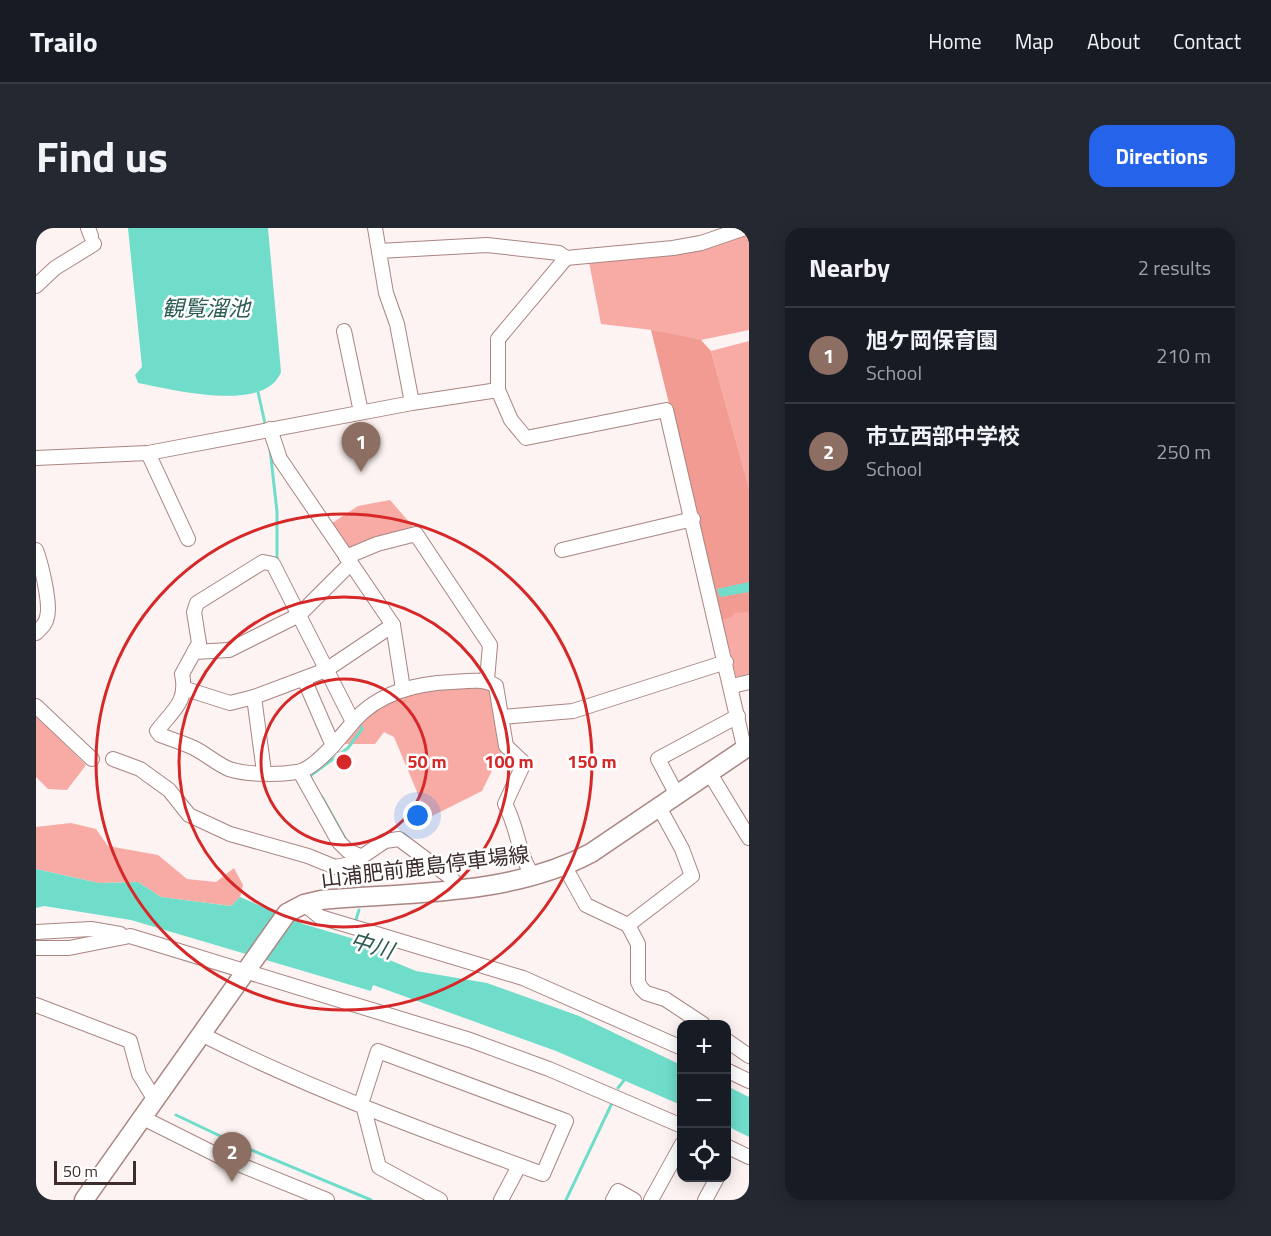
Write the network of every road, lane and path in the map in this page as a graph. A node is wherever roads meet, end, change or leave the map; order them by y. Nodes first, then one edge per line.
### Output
1 (375, 228) edge
2 (746, 228) edge
3 (91, 236) edge
4 (379, 251) junction
5 (566, 258) junction
6 (36, 285) edge
7 (344, 331) dead end
8 (498, 390) junction
9 (412, 403) junction
10 (361, 412) junction
11 (265, 430) junction
12 (148, 453) junction
13 (36, 458) edge
14 (693, 519) junction
15 (189, 539) dead end
16 (36, 550) edge
17 (562, 550) dead end
18 (349, 560) junction
19 (299, 615) junction
20 (393, 625) junction
21 (36, 633) edge
22 (194, 652) junction
23 (726, 662) junction
24 (326, 669) junction
25 (304, 679) junction
26 (487, 681) junction
27 (749, 682) edge
28 (732, 686) junction
29 (186, 689) junction
30 (403, 689) junction
31 (254, 697) junction
32 (36, 706) edge
33 (738, 716) junction
34 (502, 717) junction
35 (353, 722) junction
36 (333, 746) junction
37 (747, 746) edge
38 (92, 759) dead end
39 (113, 759) dead end
40 (264, 772) junction
41 (300, 772) junction
42 (709, 772) junction
43 (677, 795) junction
44 (659, 807) junction
45 (749, 838) edge
46 (360, 856) junction
47 (565, 867) junction
48 (534, 877) junction
49 (460, 888) junction
50 (304, 904) junction
51 (628, 925) junction
52 (36, 932) edge
53 (130, 936) junction
54 (36, 948) edge
55 (246, 969) junction
56 (36, 1005) edge
57 (697, 1020) edge
58 (201, 1034) junction
59 (731, 1043) edge
60 (677, 1046) edge
61 (749, 1056) edge
62 (731, 1072) edge
63 (749, 1081) edge
64 (155, 1100) junction
65 (364, 1109) junction
66 (143, 1118) junction
67 (677, 1124) edge
68 (677, 1151) edge
69 (731, 1152) edge
70 (749, 1157) edge
71 (519, 1166) junction
72 (715, 1182) edge
73 (84, 1200) edge
74 (327, 1200) edge
75 (440, 1200) edge
76 (501, 1200) edge
77 (613, 1200) edge
78 (634, 1200) edge
79 (651, 1200) edge
80 (705, 1200) edge

1 - 4 street
2 - 5 street
3 - 6 street
4 - 5 street
4 - 9 street
5 - 8 street
7 - 10 street
8 - 9 street
8 - 14 street
9 - 10 street
10 - 11 street
11 - 12 street
11 - 18 street
12 - 13 street
12 - 15 street
14 - 17 street
14 - 23 street
16 - 21 street
18 - 19 street
18 - 20 street
18 - 26 street
19 - 22 street
19 - 22 street
19 - 24 street
20 - 24 street
20 - 30 street
22 - 29 street
23 - 28 street
23 - 34 street
24 - 25 street
24 - 35 street
25 - 31 street
25 - 36 street
26 - 30 street
26 - 34 street
27 - 28 street
28 - 33 street
29 - 31 street
29 - 40 street
30 - 35 street
31 - 40 street
32 - 38 street
33 - 37 street
33 - 43 street
34 - 48 street
35 - 36 street
36 - 41 street
37 - 42 main road, 山浦肥前鹿島停車場線
39 - 46 street
40 - 41 street
41 - 46 street
42 - 43 main road, 山浦肥前鹿島停車場線
42 - 45 street
43 - 44 main road, 山浦肥前鹿島停車場線
44 - 47 main road, 山浦肥前鹿島停車場線
44 - 51 street
46 - 49 street
47 - 48 main road, 山浦肥前鹿島停車場線
47 - 51 street
48 - 49 main road, 山浦肥前鹿島停車場線
49 - 50 main road, 山浦肥前鹿島停車場線
50 - 55 main road, 山浦肥前鹿島停車場線
50 - 60 street
51 - 57 street
52 - 53 street
53 - 54 street
53 - 55 street
55 - 58 main road
55 - 67 street
56 - 64 street
58 - 64 main road
58 - 65 street
59 - 61 street
62 - 63 street
64 - 66 main road
65 - 71 street
65 - 71 street
65 - 75 street
66 - 73 main road
66 - 74 street
68 - 79 street
69 - 70 street
71 - 76 street
72 - 80 street
77 - 78 street

